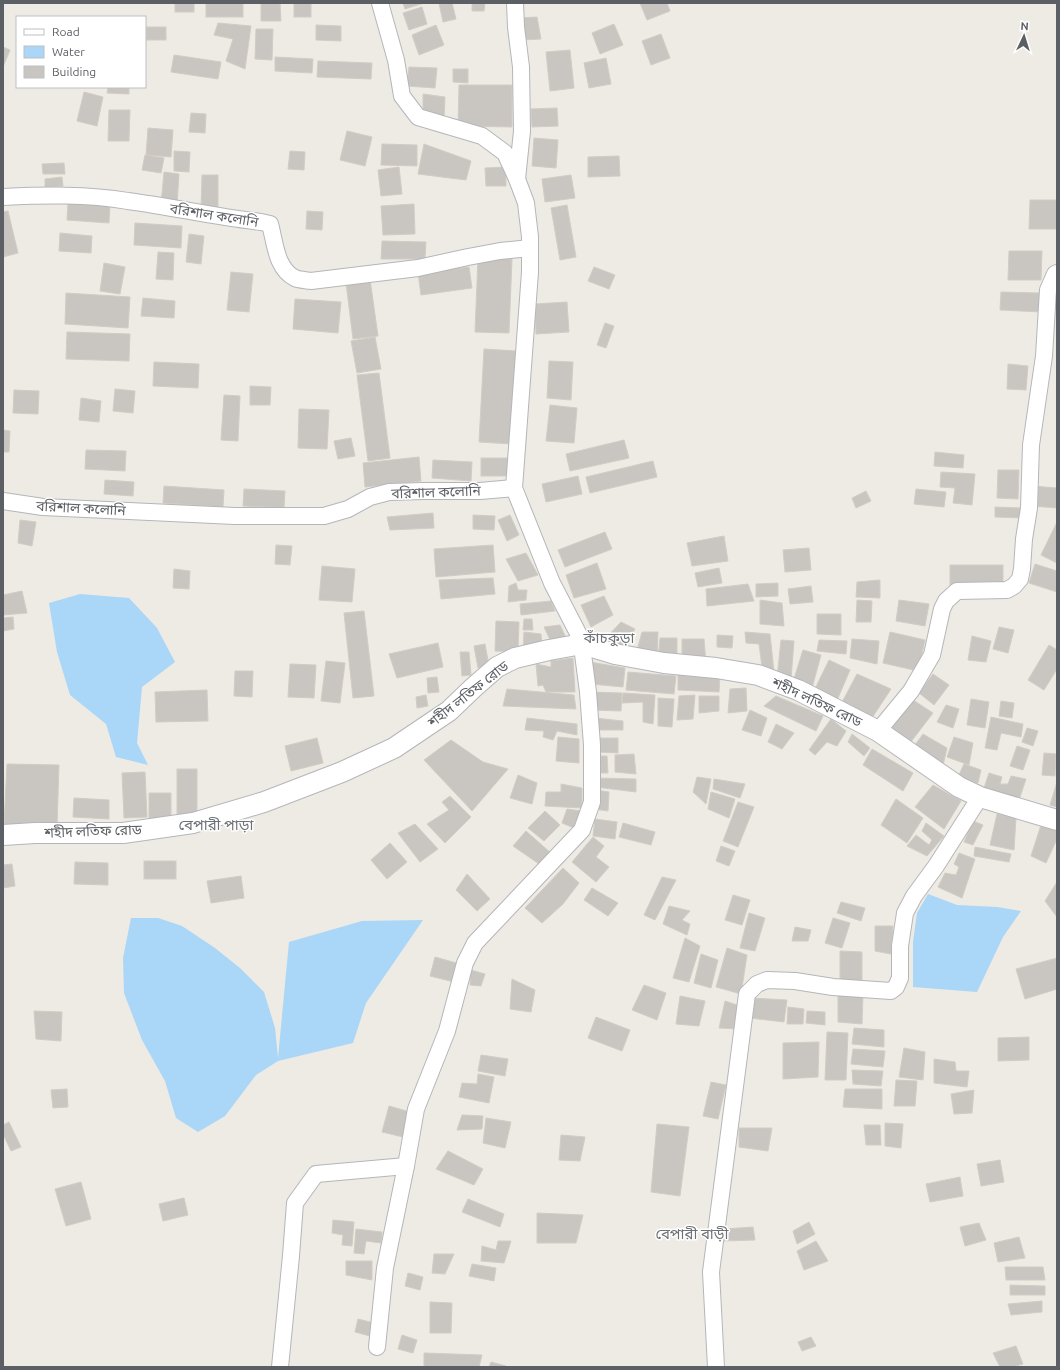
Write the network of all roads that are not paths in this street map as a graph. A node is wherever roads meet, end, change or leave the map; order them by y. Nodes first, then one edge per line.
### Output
1 (380, 3) edge
2 (515, 3) edge
3 (517, 179) junction
4 (3, 197) edge
5 (530, 248) junction
6 (1057, 273) edge
7 (514, 488) junction
8 (3, 501) edge
9 (582, 644) junction
10 (878, 731) junction
11 (980, 797) junction
12 (1057, 820) edge
13 (3, 835) edge
14 (406, 1166) junction
15 (377, 1347) dead end
16 (280, 1367) edge
17 (716, 1367) edge

1 - 3 street
2 - 3 street
3 - 5 street
4 - 5 street, বরিশাল কলোনি
5 - 7 street
6 - 10 street
7 - 8 street, বরিশাল কলোনি
7 - 9 street
9 - 10 street, শহীদ লতিফ রোড
9 - 13 street, শহীদ লতিফ রোড
9 - 14 street
10 - 11 street, শহীদ লতিফ রোড
11 - 12 street, শহীদ লতিফ রোড
11 - 17 street
14 - 15 street
14 - 16 street

